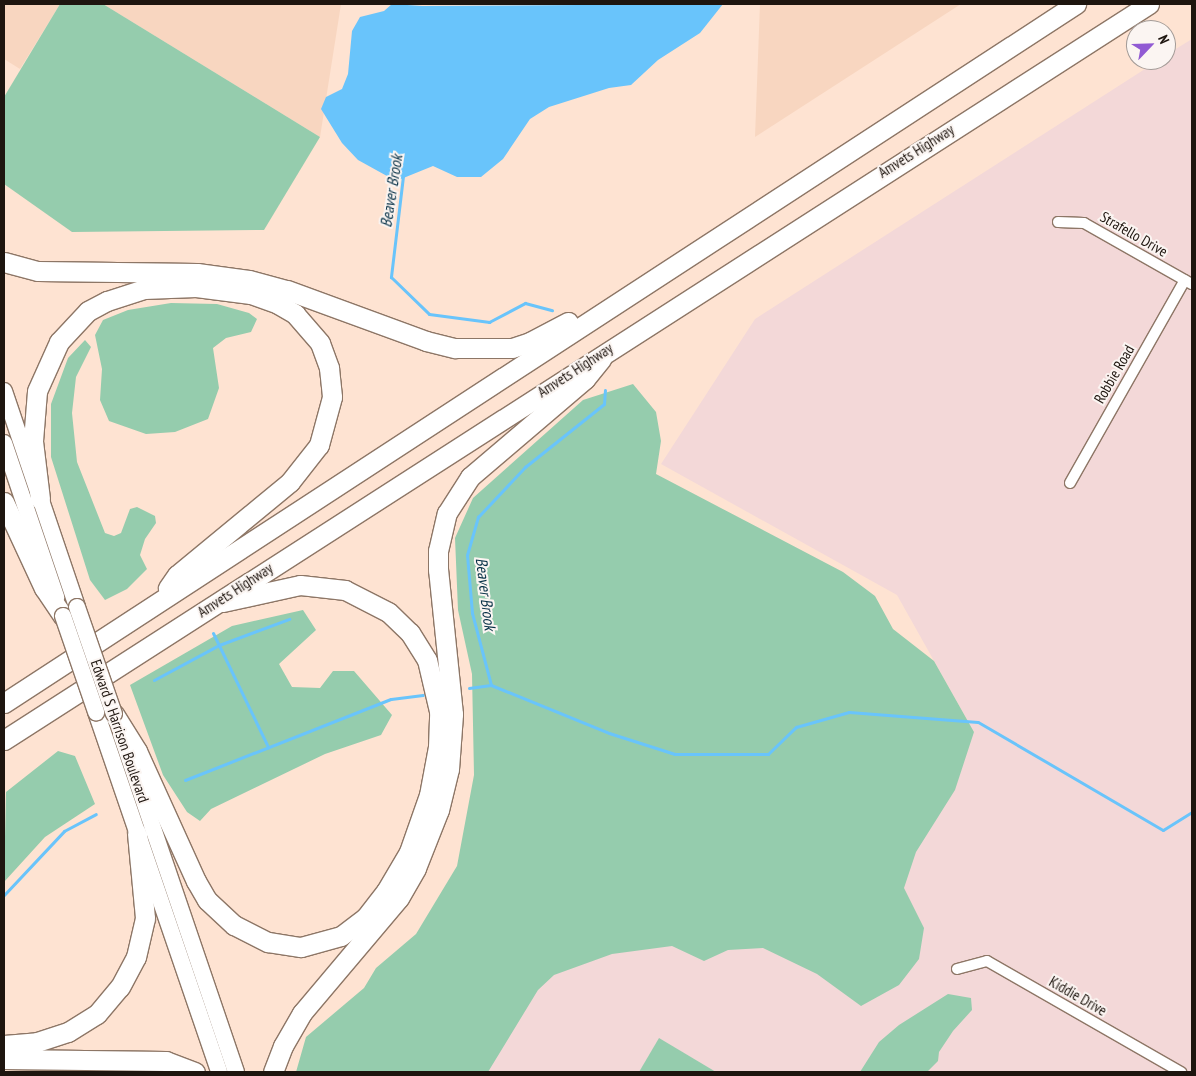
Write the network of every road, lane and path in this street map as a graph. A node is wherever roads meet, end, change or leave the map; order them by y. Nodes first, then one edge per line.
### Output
1 (1076, 4) edge
2 (1149, 4) edge
3 (1058, 222) dead end
4 (4, 262) edge
5 (1189, 282) edge
6 (610, 309) junction
7 (609, 348) junction
8 (4, 391) edge
9 (4, 443) edge
10 (1070, 483) dead end
11 (40, 499) junction
12 (4, 502) edge
13 (158, 602) junction
14 (216, 603) junction
15 (70, 612) junction
16 (4, 702) edge
17 (105, 713) junction
18 (27, 725) junction
19 (4, 740) edge
20 (4, 751) edge
21 (137, 833) junction
22 (957, 969) dead end
23 (4, 1045) edge
24 (4, 1059) edge
25 (195, 1072) edge
26 (219, 1072) edge
27 (236, 1072) edge
28 (273, 1072) edge
29 (1181, 1072) edge

1 - 6 highway
2 - 7 highway, Amvets Highway
3 - 5 street, Strafello Drive
4 - 6 highway
5 - 10 street, Robbie Road
6 - 13 highway
7 - 14 highway, Amvets Highway
7 - 28 highway
8 - 11 main road, Edward S Harrison Boulevard
9 - 15 main road, Edward S Harrison Boulevard
11 - 13 highway
11 - 15 main road, Edward S Harrison Boulevard
12 - 15 highway
13 - 16 highway
14 - 17 highway
14 - 18 highway, Amvets Highway
15 - 17 main road, Edward S Harrison Boulevard, bridge
17 - 21 main road, Edward S Harrison Boulevard
17 - 27 main road, Edward S Harrison Boulevard
18 - 19 highway, Amvets Highway
18 - 20 highway
21 - 23 highway
21 - 26 main road, Edward S Harrison Boulevard
22 - 29 street, Kiddie Drive
24 - 25 highway

